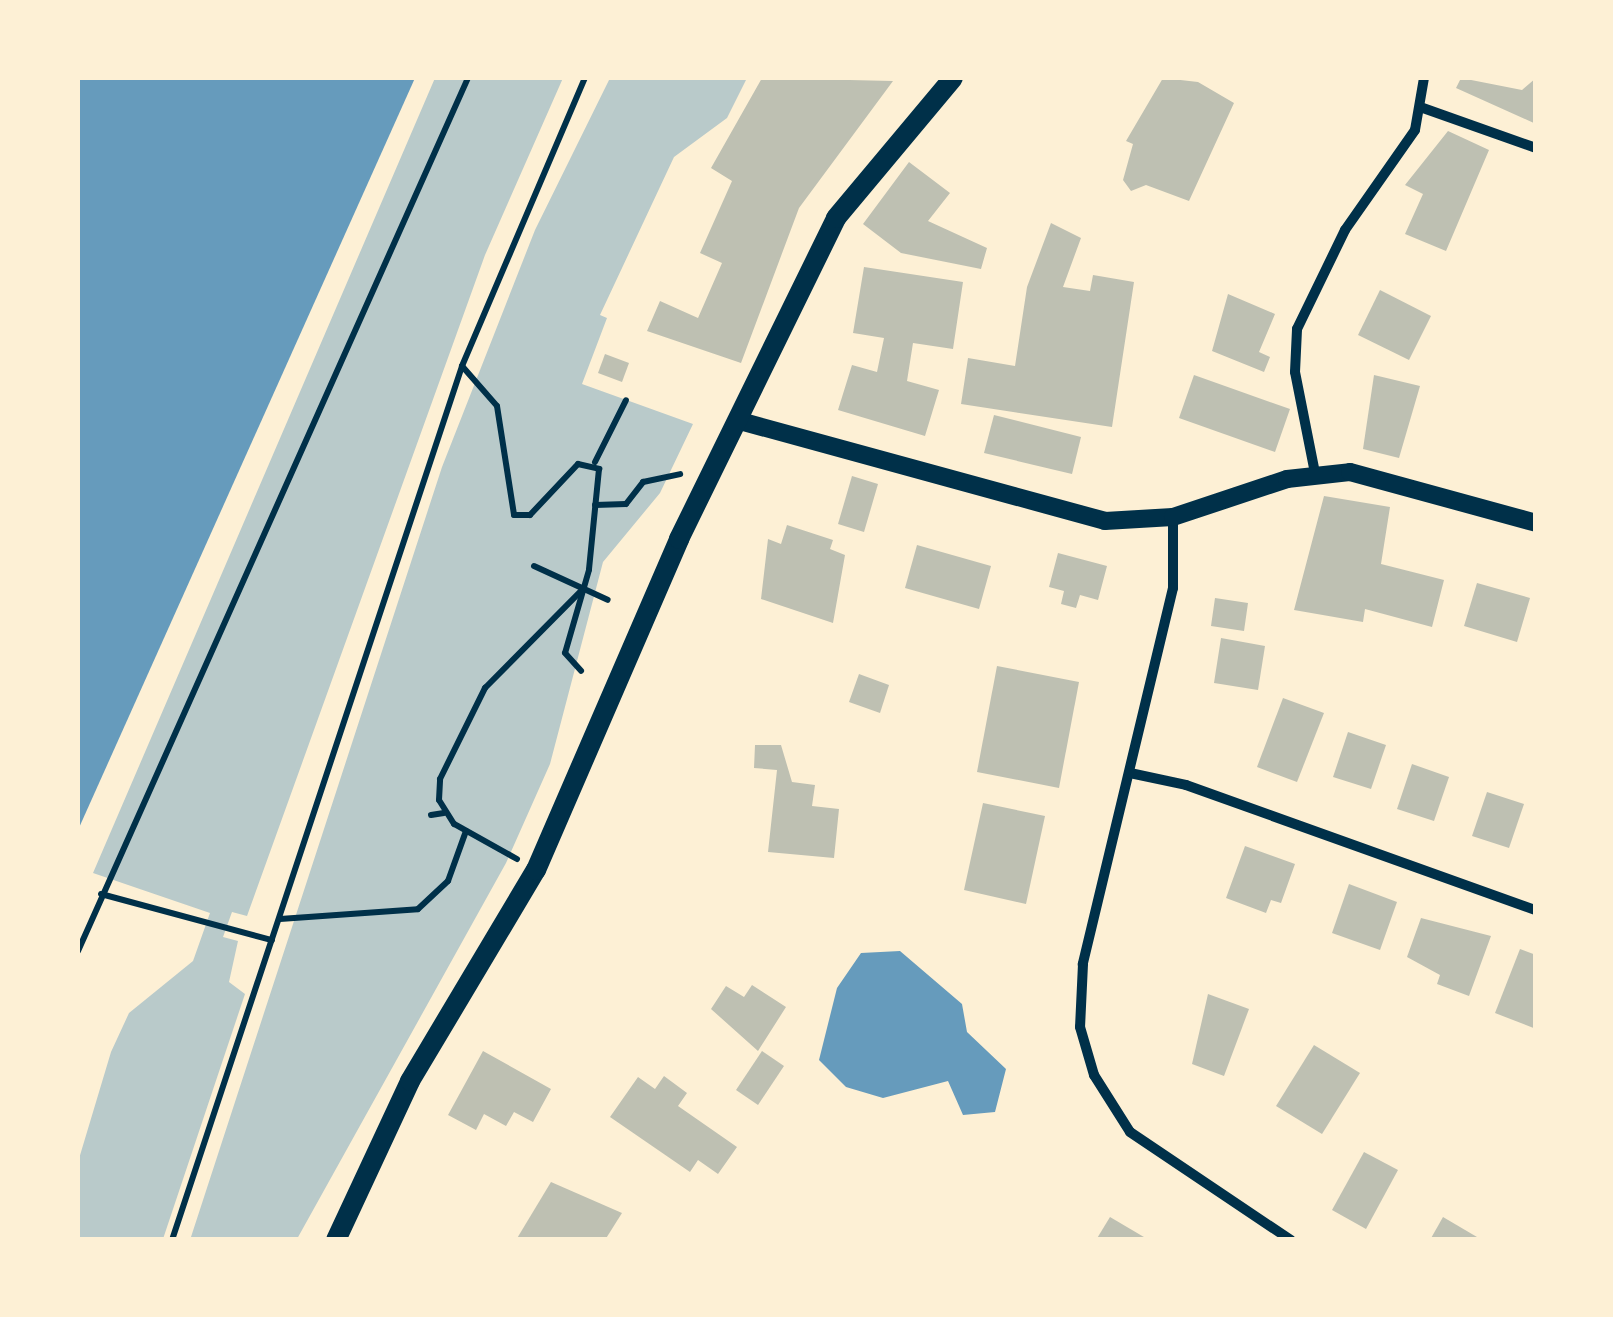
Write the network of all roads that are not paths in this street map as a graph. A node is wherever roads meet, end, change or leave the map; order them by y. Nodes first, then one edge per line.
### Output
1 (954, 78) edge
2 (1424, 78) edge
3 (1423, 108) junction
4 (1536, 148) edge
5 (740, 420) junction
6 (1315, 473) junction
7 (1173, 517) junction
8 (1536, 523) edge
9 (1130, 773) junction
10 (1536, 910) edge
11 (336, 1240) edge
12 (1290, 1240) edge

1 - 5 main road
2 - 3 street
3 - 4 street
3 - 6 street
5 - 7 street
5 - 11 main road
6 - 7 street
6 - 8 street
7 - 9 street
9 - 10 street
9 - 12 street

